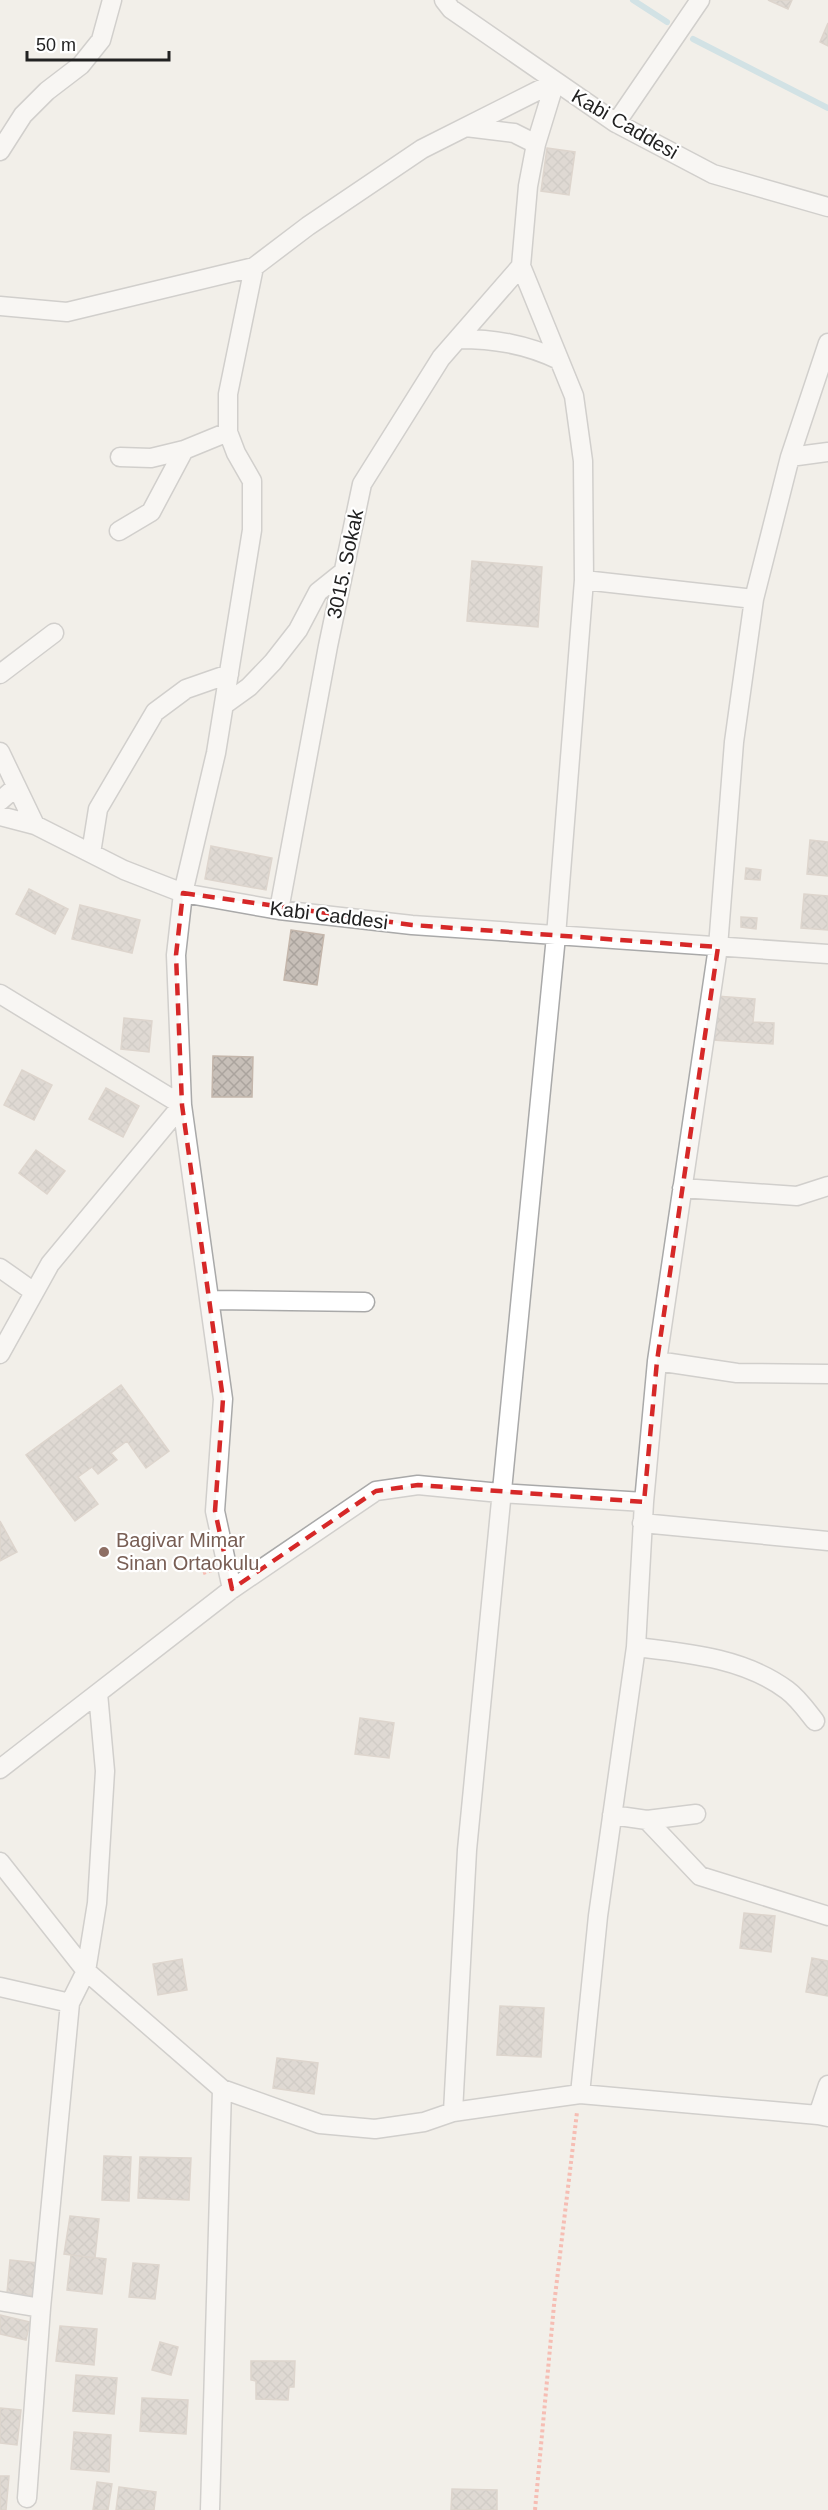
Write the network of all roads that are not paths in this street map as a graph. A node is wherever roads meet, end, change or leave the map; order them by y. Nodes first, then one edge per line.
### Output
1 (112, 0) edge
2 (444, 0) edge
3 (700, 0) edge
4 (555, 82) junction
5 (616, 123) junction
6 (466, 127) junction
7 (536, 144) junction
8 (0, 151) edge
9 (828, 207) edge
10 (521, 266) junction
11 (254, 267) junction
12 (0, 306) edge
13 (458, 339) junction
14 (828, 343) edge
15 (559, 360) junction
16 (228, 432) junction
17 (184, 450) junction
18 (828, 452) edge
19 (120, 457) dead end
20 (790, 457) junction
21 (119, 531) dead end
22 (343, 572) junction
23 (584, 580) junction
24 (754, 599) junction
25 (54, 633) dead end
26 (0, 674) edge
27 (229, 674) junction
28 (224, 705) junction
29 (0, 752) edge
30 (16, 787) junction
31 (0, 801) edge
32 (0, 816) edge
33 (35, 825) junction
34 (91, 854) junction
35 (183, 893) junction
36 (279, 910) junction
37 (556, 936) junction
38 (718, 947) junction
39 (823, 950) edge
40 (0, 994) edge
41 (182, 1105) junction
42 (828, 1186) edge
43 (682, 1188) junction
44 (0, 1268) edge
45 (34, 1292) junction
46 (210, 1300) junction
47 (365, 1302) dead end
48 (0, 1354) edge
49 (657, 1361) junction
50 (828, 1374) edge
51 (500, 1493) junction
52 (644, 1502) junction
53 (642, 1523) junction
54 (828, 1541) edge
55 (232, 1589) junction
56 (636, 1647) junction
57 (98, 1693) junction
58 (815, 1721) dead end
59 (1, 1765) edge
60 (696, 1814) dead end
61 (612, 1815) junction
62 (647, 1820) junction
63 (0, 1862) edge
64 (828, 1916) edge
65 (86, 1971) junction
66 (0, 1987) edge
67 (70, 2003) junction
68 (828, 2085) edge
69 (222, 2089) junction
70 (579, 2094) junction
71 (453, 2112) junction
72 (823, 2116) edge
73 (0, 2301) edge
74 (41, 2308) junction
75 (27, 2498) dead end
76 (210, 2510) edge

1 - 8 street
2 - 4 street, Kabi Caddesi
3 - 5 street
4 - 5 street, Kabi Caddesi
4 - 6 street
4 - 7 street
5 - 9 street, Kabi Caddesi
6 - 7 street
6 - 11 street
7 - 10 street
10 - 13 street, 3015. Sokak
10 - 15 street
11 - 12 street
11 - 16 street
13 - 15 street
13 - 22 street, 3015. Sokak
14 - 20 street
15 - 23 street
16 - 17 street
16 - 27 street
17 - 19 street
17 - 21 street
18 - 20 street
20 - 24 street
22 - 28 street
22 - 36 street, 3015. Sokak
23 - 24 street
23 - 37 street
24 - 38 street
25 - 26 street
27 - 28 street
27 - 34 street
28 - 35 street
29 - 30 street
30 - 31 street
30 - 33 street
32 - 33 street, Kabi Caddesi
33 - 34 street, Kabi Caddesi
34 - 35 street, Kabi Caddesi
35 - 36 street, Kabi Caddesi
35 - 41 street
36 - 37 street, Kabi Caddesi
37 - 38 street, Kabi Caddesi
37 - 51 street
38 - 39 street, Kabi Caddesi
38 - 43 street
40 - 41 street
41 - 45 street
41 - 46 street
42 - 43 street
43 - 49 street
44 - 45 street
45 - 48 street
46 - 47 street
46 - 55 street
49 - 50 street
49 - 52 street
51 - 52 street
51 - 55 street
51 - 71 street
52 - 53 street
53 - 54 street
53 - 56 street
55 - 57 street
56 - 58 street
56 - 61 street
57 - 59 street
57 - 65 street
60 - 62 street
61 - 62 street
61 - 70 street
62 - 64 street
63 - 65 street
65 - 67 street
65 - 69 street
66 - 67 street
67 - 74 street
68 - 72 street
69 - 71 street
69 - 76 street
70 - 71 street
70 - 72 street
73 - 74 street
74 - 75 street

